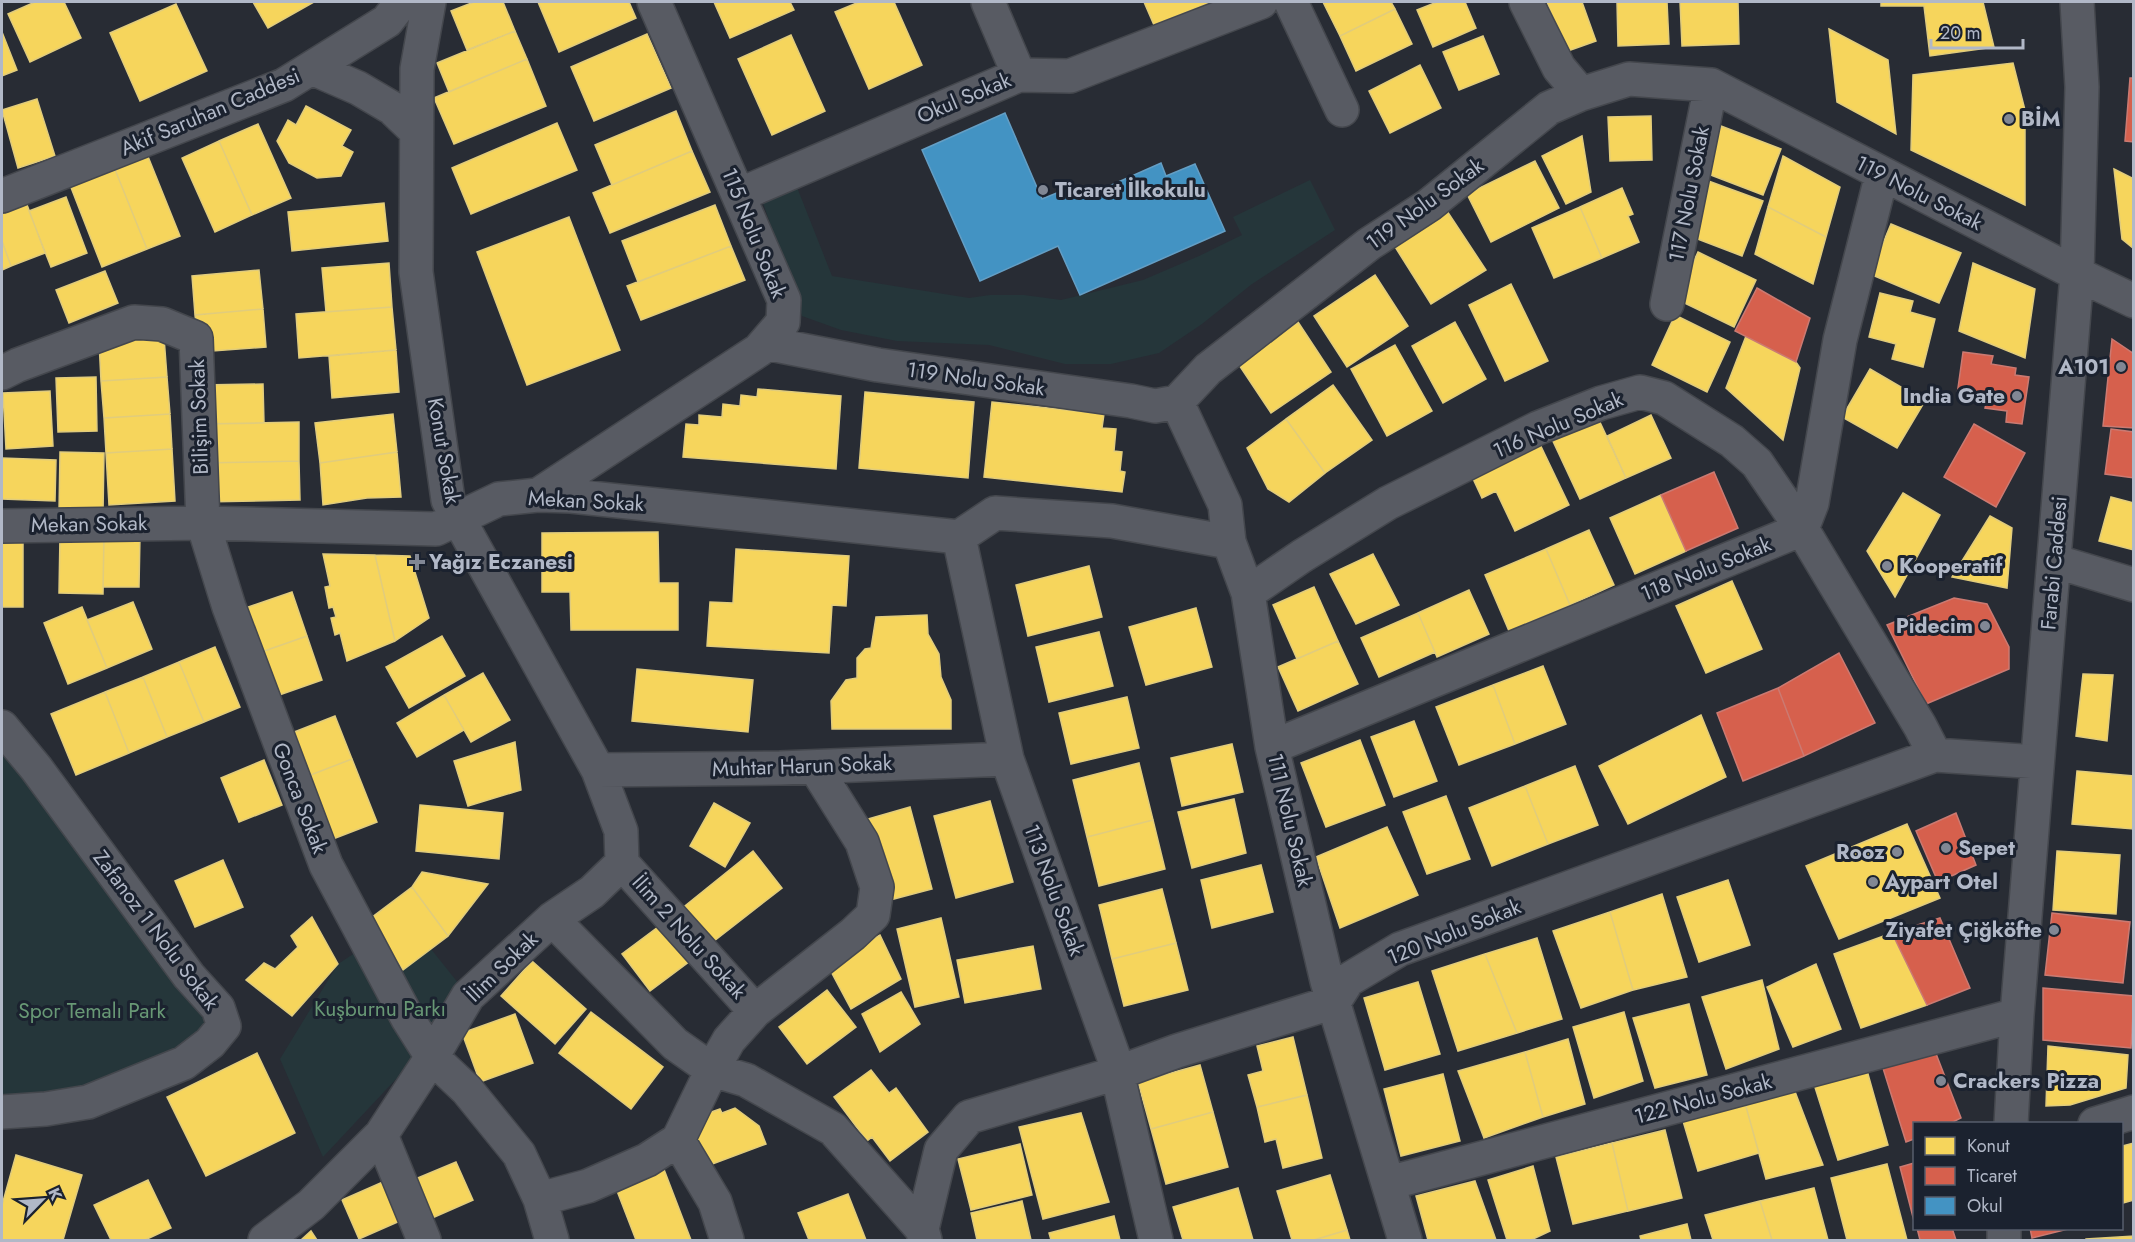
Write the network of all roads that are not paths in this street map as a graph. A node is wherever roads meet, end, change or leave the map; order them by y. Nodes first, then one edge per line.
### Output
1 (402, 2) edge
2 (429, 2) edge
3 (654, 2) edge
4 (988, 2) edge
5 (1262, 2) edge
6 (1291, 2) edge
7 (1526, 2) edge
8 (2077, 2) edge
9 (312, 68) junction
10 (1019, 75) junction
11 (1711, 85) junction
12 (1581, 94) junction
13 (1342, 110) dead end
14 (416, 131) junction
15 (1882, 174) junction
16 (739, 195) junction
17 (2, 196) edge
18 (2077, 274) junction
19 (2133, 302) edge
20 (1667, 304) dead end
21 (765, 343) junction
22 (2, 373) edge
23 (1177, 402) junction
24 (538, 495) junction
25 (457, 519) junction
26 (203, 523) junction
27 (2, 526) edge
28 (1802, 529) junction
29 (959, 537) junction
30 (1228, 542) junction
31 (2054, 561) junction
32 (2133, 585) edge
33 (1248, 593) junction
34 (2, 727) edge
35 (1272, 747) junction
36 (1935, 755) junction
37 (1007, 759) junction
38 (2037, 762) junction
39 (815, 767) junction
40 (598, 770) junction
41 (622, 863) junction
42 (552, 919) junction
43 (1334, 1002) junction
44 (755, 1011) junction
45 (2017, 1015) junction
46 (432, 1057) junction
47 (711, 1070) junction
48 (1117, 1073) junction
49 (2, 1112) edge
50 (2133, 1112) edge
51 (2011, 1122) edge
52 (2101, 1122) edge
53 (381, 1135) junction
54 (678, 1140) junction
55 (1389, 1183) junction
56 (540, 1199) junction
57 (924, 1235) edge
58 (265, 1240) edge
59 (424, 1240) edge
60 (552, 1240) edge
61 (727, 1240) edge
62 (1156, 1240) edge
63 (1405, 1240) edge

1 - 9 street, Akif Saruhan Caddesi
2 - 14 street, Konut Sokak
3 - 16 street, 115 Nolu Sokak
4 - 10 street
5 - 10 street, Okul Sokak
6 - 13 street
7 - 12 street
8 - 18 street, Farabi Caddesi
9 - 14 street
9 - 17 street, Akif Saruhan Caddesi
10 - 16 street, Okul Sokak
11 - 12 street, 119 Nolu Sokak
11 - 15 street, 119 Nolu Sokak
11 - 20 street, 117 Nolu Sokak
12 - 23 street, 119 Nolu Sokak
14 - 25 street, Konut Sokak
15 - 18 street, 119 Nolu Sokak
15 - 28 street
16 - 21 street, 115 Nolu Sokak
18 - 19 street, 119 Nolu Sokak
18 - 31 street, Farabi Caddesi
21 - 23 street, 119 Nolu Sokak
21 - 24 street, 115 Nolu Sokak
22 - 26 street, Bilişim Sokak
23 - 30 street, 111 Nolu Sokak
24 - 25 street, Mekan Sokak
24 - 29 street, Mekan Sokak
25 - 26 street, Mekan Sokak
25 - 40 street, Konut Sokak
26 - 27 street, Mekan Sokak
26 - 46 street, Gonca Sokak
28 - 33 street, 116 Nolu Sokak
28 - 35 street, 118 Nolu Sokak
28 - 36 street, 116 Nolu Sokak
29 - 30 street
29 - 37 street, 113 Nolu Sokak
30 - 33 street, 111 Nolu Sokak
31 - 32 street
31 - 38 street, Farabi Caddesi
33 - 35 street, 111 Nolu Sokak
34 - 49 street, Zafanoz 1 Nolu Sokak
35 - 43 street, 111 Nolu Sokak
36 - 38 street, 120 Nolu Sokak
36 - 43 street, 120 Nolu Sokak
37 - 39 street, Muhtar Harun Sokak
37 - 48 street, 113 Nolu Sokak
38 - 45 street, Farabi Caddesi
39 - 40 street, Muhtar Harun Sokak
39 - 44 street
40 - 41 street
41 - 42 street, İlim Sokak
41 - 44 street, İlim 2 Nolu Sokak
42 - 46 street, İlim Sokak
42 - 47 street
43 - 48 street
43 - 55 street, 111 Nolu Sokak
44 - 47 street
45 - 51 street, Farabi Caddesi
45 - 55 street, 122 Nolu Sokak
46 - 53 street, İlim Sokak
46 - 56 street, Gonca Sokak
47 - 54 street
47 - 57 street
48 - 57 street
48 - 62 street, 113 Nolu Sokak
50 - 52 street
53 - 58 street, İlim Sokak
53 - 59 street
54 - 56 street
54 - 61 street
55 - 63 street, 111 Nolu Sokak
56 - 60 street, Gonca Sokak

